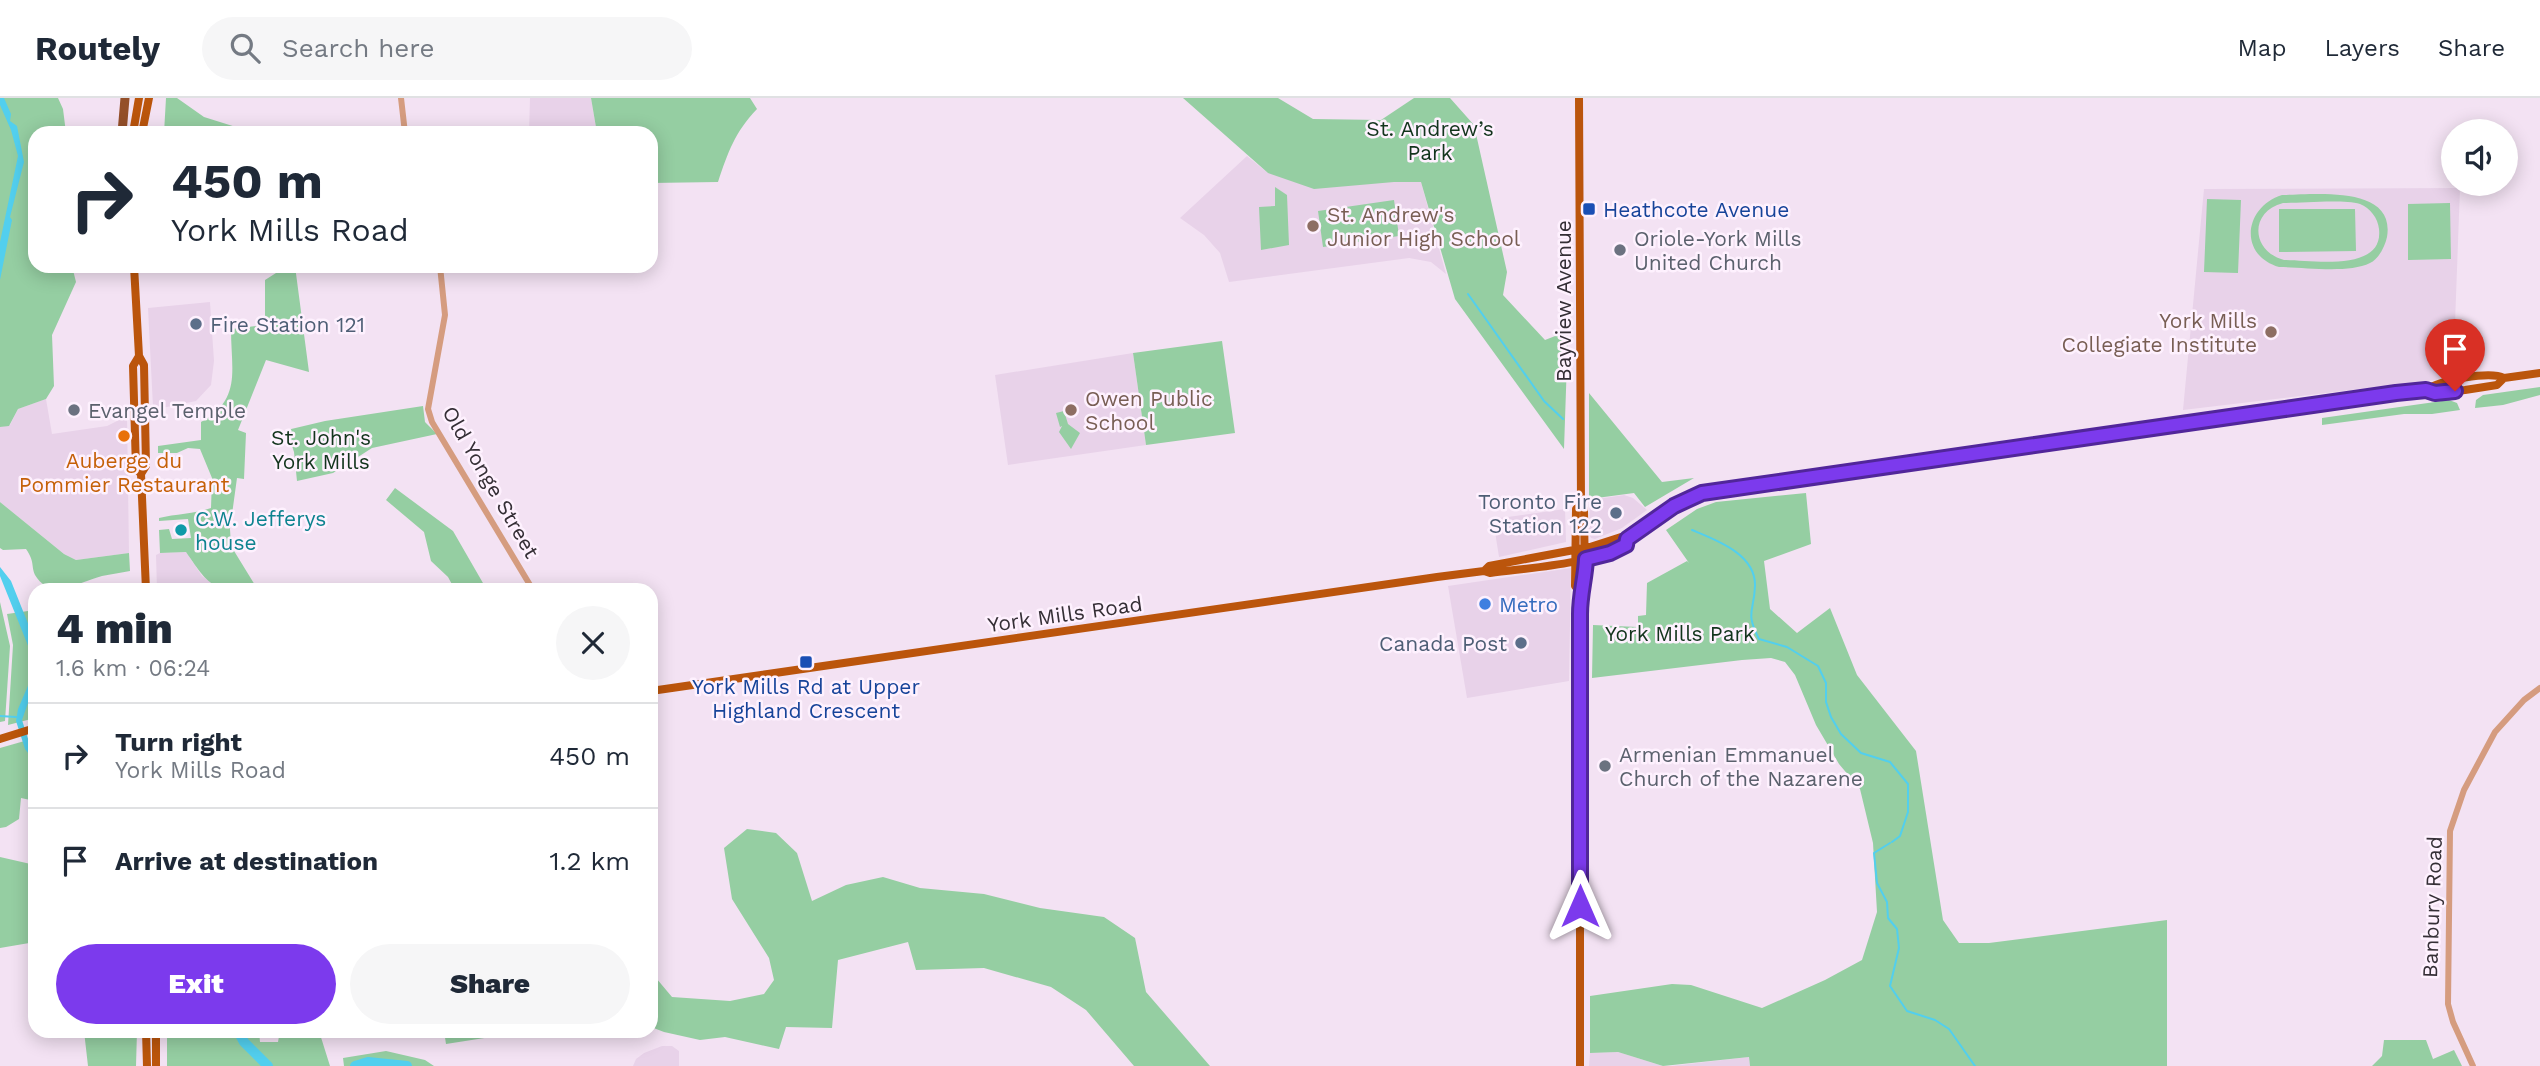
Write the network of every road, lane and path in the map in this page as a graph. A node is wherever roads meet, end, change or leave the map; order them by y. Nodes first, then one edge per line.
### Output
1 (125, 98) edge
2 (139, 98) edge
3 (149, 98) edge
4 (401, 98) edge
5 (1579, 98) edge
6 (123, 126) edge
7 (134, 126) edge
8 (143, 126) edge
9 (404, 126) edge
10 (134, 273) edge
11 (441, 273) edge
12 (2540, 373) edge
13 (1581, 504) junction
14 (1627, 539) junction
15 (1585, 548) junction
16 (1575, 550) junction
17 (1586, 559) junction
18 (1575, 561) junction
19 (1485, 571) junction
20 (145, 583) edge
21 (529, 583) edge
22 (1580, 592) junction
23 (2540, 688) edge
24 (658, 690) edge
25 (28, 730) edge
26 (0, 739) edge
27 (146, 1038) edge
28 (156, 1038) edge
29 (147, 1066) edge
30 (156, 1066) edge
31 (1580, 1066) edge
32 (2473, 1066) edge

1 - 6 highway
2 - 7 main road
3 - 8 main road
4 - 9 street
5 - 13 main road, Bayview Avenue
10 - 20 main road
11 - 21 street, Old Yonge Street
12 - 14 main road, York Mills Road
13 - 15 main road, Bayview Avenue
13 - 16 main road, Bayview Avenue
14 - 15 main road, York Mills Road
14 - 17 main road, York Mills Road
15 - 16 main road, York Mills Road
15 - 17 main road, Bayview Avenue
16 - 18 main road, Bayview Avenue
16 - 19 main road, York Mills Road
17 - 18 main road, York Mills Road
17 - 22 main road, Bayview Avenue
18 - 19 main road, York Mills Road
18 - 22 main road, Bayview Avenue
19 - 24 main road, York Mills Road
22 - 31 main road, Bayview Avenue
23 - 32 street, Banbury Road
25 - 26 main road
27 - 29 main road
28 - 30 main road

